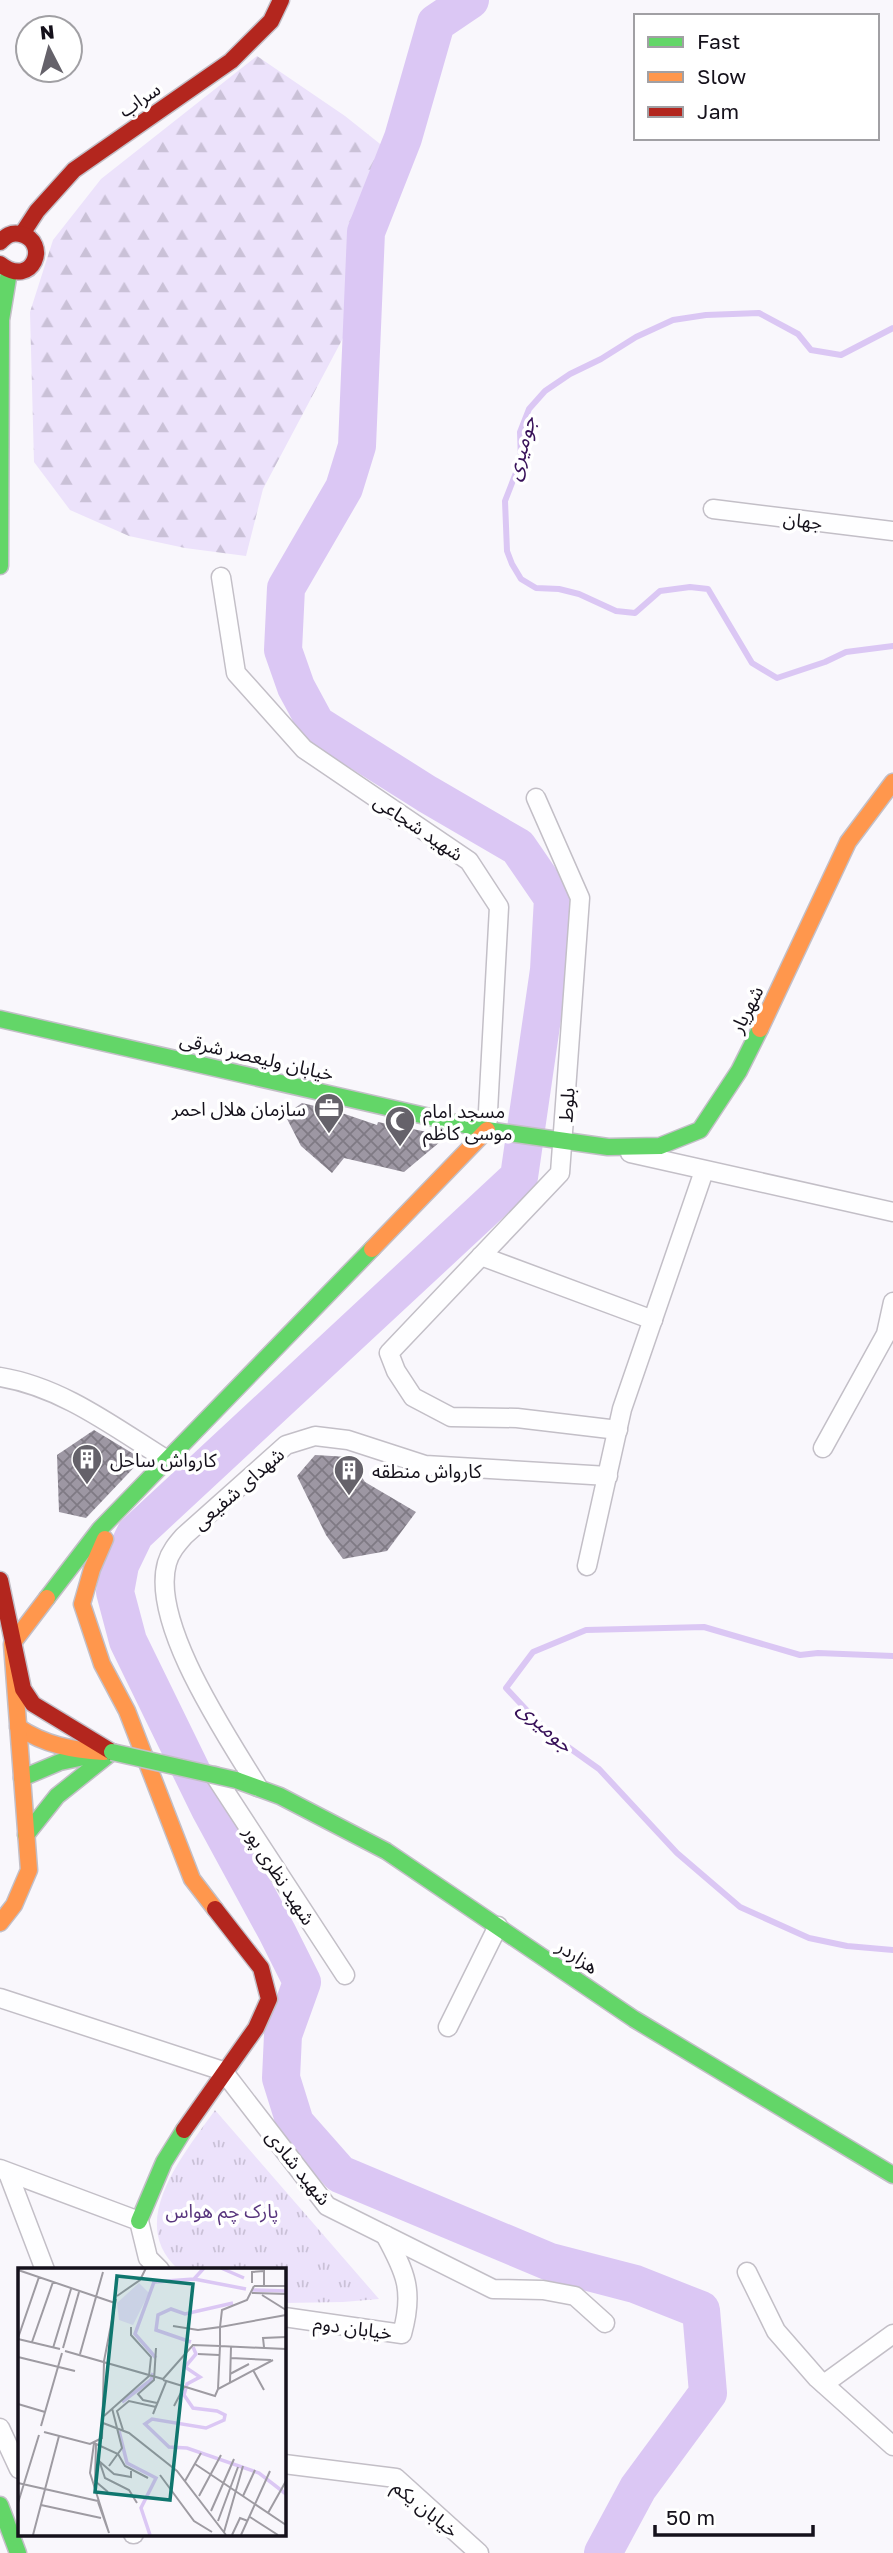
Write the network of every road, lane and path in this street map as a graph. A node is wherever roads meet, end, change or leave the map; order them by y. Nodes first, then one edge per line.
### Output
1 (281, 0) edge
2 (22, 234) junction
3 (0, 242) edge
4 (5, 268) edge
5 (1, 320) edge
6 (713, 509) dead end
7 (893, 531) edge
8 (0, 566) edge
9 (221, 577) dead end
10 (893, 782) edge
11 (536, 798) dead end
12 (0, 1019) edge
13 (487, 1130) junction
14 (506, 1132) joint
15 (564, 1141) junction
16 (608, 1147) junction
17 (704, 1171) junction
18 (893, 1212) edge
19 (481, 1256) junction
20 (893, 1302) edge
21 (653, 1320) junction
22 (0, 1377) edge
23 (617, 1436) junction
24 (823, 1448) dead end
25 (167, 1460) junction
26 (608, 1476) junction
27 (117, 1511) junction
28 (587, 1566) dead end
29 (0, 1580) edge
30 (12, 1644) junction
31 (18, 1727) junction
32 (112, 1752) junction
33 (215, 1776) junction
34 (22, 1778) junction
35 (258, 1787) junction
36 (26, 1835) junction
37 (0, 1923) edge
38 (498, 1926) junction
39 (345, 1975) dead end
40 (0, 1998) edge
41 (448, 2027) dead end
42 (223, 2071) junction
43 (4, 2171) edge
44 (893, 2175) edge
45 (139, 2221) junction
46 (385, 2235) junction
47 (44, 2268) edge
48 (158, 2268) edge
49 (747, 2272) dead end
50 (285, 2318) edge
51 (606, 2323) dead end
52 (893, 2334) edge
53 (824, 2384) junction
54 (0, 2428) edge
55 (893, 2446) edge
56 (285, 2464) edge
57 (18, 2467) edge
58 (0, 2505) edge
59 (18, 2553) edge
60 (479, 2553) edge

1 - 2 main road, سراب
2 - 3 main road
2 - 4 main road
4 - 5 main road
5 - 8 main road
6 - 7 street, جهان
9 - 13 street, شهید شجاعی
10 - 16 main road, شهریار
11 - 15 street, بلوط
12 - 13 main road, خیابان ولیعصر شرقی
13 - 14 main road, خیابان ولیعصر شرقی
13 - 25 main road
14 - 15 main road, شهریار
15 - 16 main road, شهریار
15 - 19 street, بلوط
16 - 17 street
17 - 18 street
17 - 21 street
19 - 21 street
19 - 23 street, بلوط
20 - 24 street
21 - 23 street
22 - 25 street
23 - 26 street
25 - 27 main road
26 - 28 street
26 - 35 street, شهدای شفیعی
27 - 30 main road
27 - 42 main road
29 - 30 main road
30 - 31 main road
30 - 32 main road
31 - 32 main road
31 - 34 main road
32 - 33 main road, هزاردر, bridge
32 - 34 main road
32 - 36 main road
33 - 35 main road, هزاردر, bridge
33 - 39 street, شهید نظری پور
34 - 36 main road
35 - 38 main road, هزاردر
36 - 37 main road
38 - 41 street
38 - 44 main road, هزاردر
40 - 42 street
42 - 45 main road
42 - 46 street, شهید شادی
43 - 45 street
43 - 47 street
45 - 48 street
46 - 50 street, خیابان دوم
46 - 51 street, شهید شادی
49 - 53 street
52 - 53 street
53 - 55 street
54 - 57 street
56 - 60 street, خیابان یکم
58 - 59 main road

